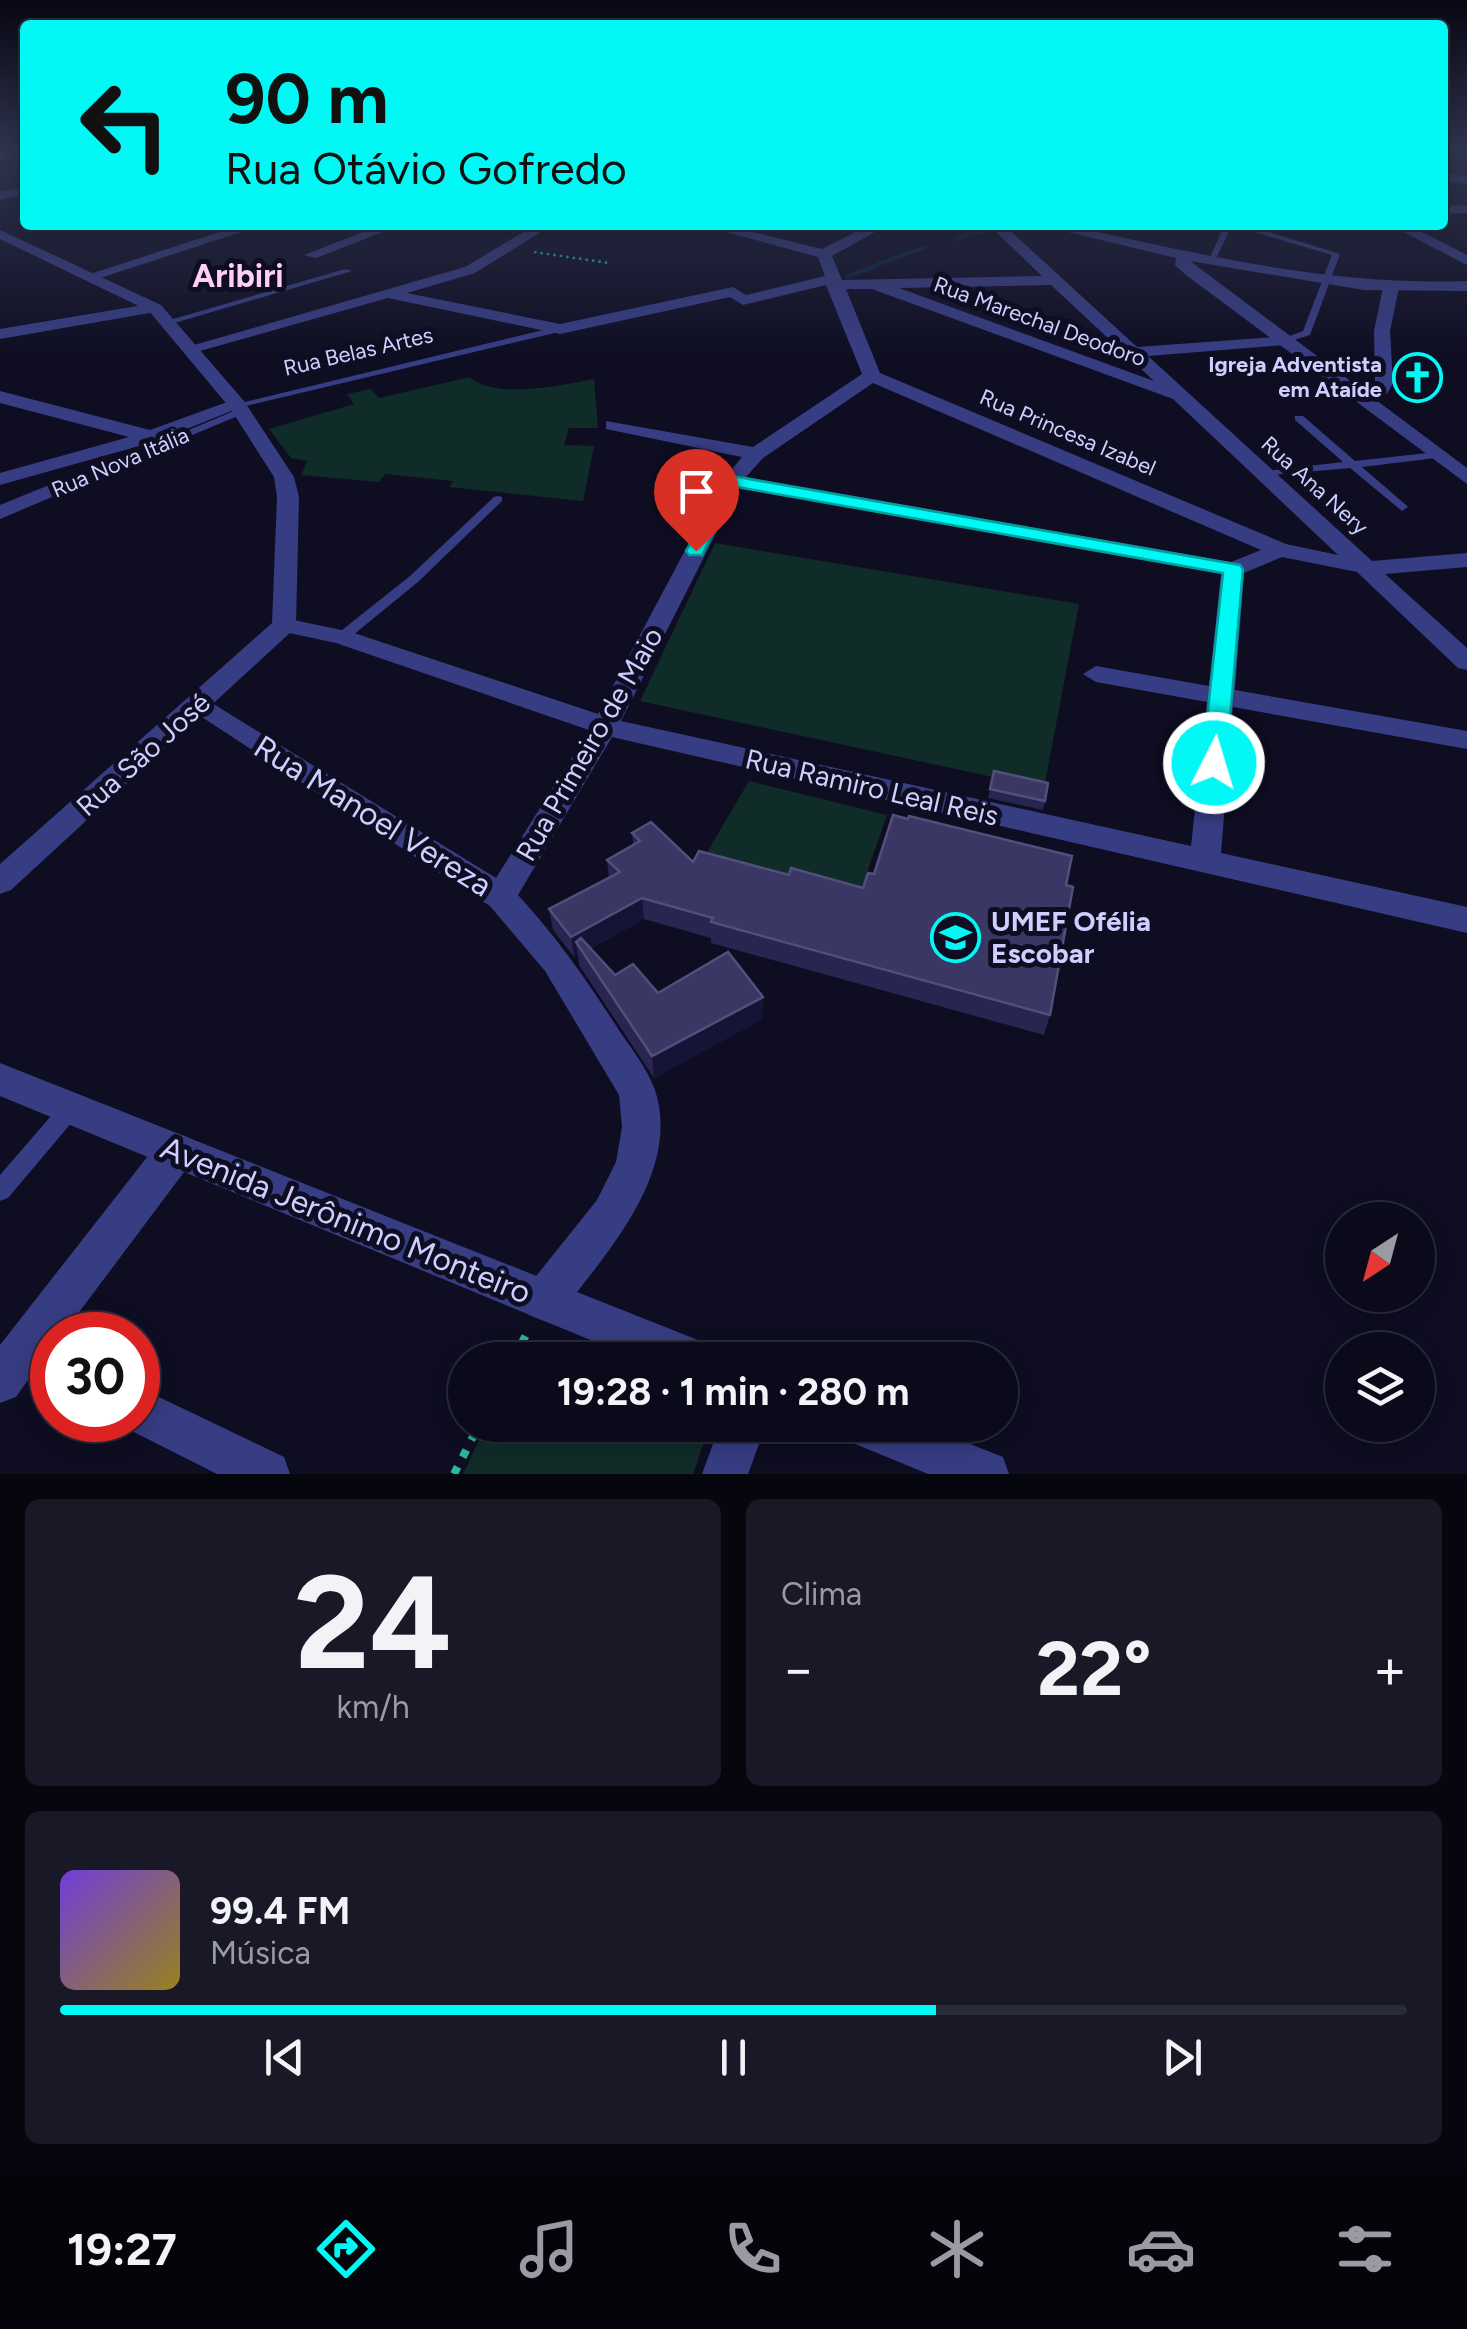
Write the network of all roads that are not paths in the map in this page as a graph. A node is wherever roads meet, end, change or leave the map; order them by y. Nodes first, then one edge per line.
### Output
1 (240, 230) edge
2 (381, 230) edge
3 (537, 230) edge
4 (728, 230) edge
5 (870, 230) edge
6 (1001, 230) edge
7 (1070, 230) edge
8 (1226, 230) edge
9 (1257, 230) edge
10 (1407, 230) edge
11 (0, 234) edge
12 (1183, 253) junction
13 (824, 254) junction
14 (311, 256) dead end
15 (1212, 258) junction
16 (1467, 260) edge
17 (348, 271) dead end
18 (92, 276) junction
19 (1324, 279) junction
20 (1056, 280) junction
21 (833, 282) junction
22 (876, 285) junction
23 (1390, 287) junction
24 (1467, 289) edge
25 (386, 293) junction
26 (155, 308) junction
27 (168, 322) junction
28 (560, 329) junction
29 (0, 334) edge
30 (1284, 340) junction
31 (189, 349) junction
32 (1134, 352) junction
33 (872, 376) junction
34 (0, 397) edge
35 (1362, 397) junction
36 (1187, 400) junction
37 (239, 408) junction
38 (1299, 418) dead end
39 (614, 425) dead end
40 (150, 436) junction
41 (756, 454) junction
42 (1436, 455) junction
43 (1352, 463) junction
44 (1265, 474) junction
45 (1467, 478) edge
46 (0, 479) edge
47 (732, 481) junction
48 (59, 488) joint
49 (498, 499) dead end
50 (1402, 507) dead end
51 (0, 513) edge
52 (1280, 550) junction
53 (1467, 560) edge
54 (1370, 568) junction
55 (1233, 569) junction
56 (284, 624) junction
57 (342, 637) junction
58 (1467, 662) edge
59 (1096, 674) dead end
60 (1220, 697) junction
61 (198, 706) junction
62 (605, 726) junction
63 (1467, 740) edge
64 (1205, 863) junction
65 (0, 882) edge
66 (501, 896) junction
67 (1467, 920) edge
68 (0, 1078) edge
69 (72, 1108) junction
70 (176, 1151) junction
71 (0, 1191) edge
72 (544, 1300) junction
73 (648, 1342) edge
74 (24, 1368) edge
75 (160, 1421) edge
76 (737, 1442) edge
77 (906, 1442) edge
78 (267, 1474) edge
79 (725, 1474) edge
80 (986, 1474) edge

1 - 18 street
2 - 14 street
3 - 25 street
4 - 13 street
5 - 13 street
6 - 20 street, Rua Ana Nery
7 - 12 street
8 - 15 lane
9 - 19 lane
10 - 16 street
11 - 18 street
12 - 15 street
12 - 30 street
13 - 21 street
15 - 19 street
17 - 27 lane
18 - 26 street
19 - 23 street
19 - 30 lane
20 - 22 street, Rua Belas Artes
20 - 32 street, Rua Ana Nery
21 - 22 street, Rua Belas Artes
21 - 28 street, Rua Belas Artes
21 - 33 street
22 - 36 street, Rua Marechal Deodoro
23 - 24 street
23 - 35 street
25 - 28 street
25 - 31 street
26 - 27 street
26 - 29 street
27 - 31 street
28 - 37 lane, Rua Belas Artes
30 - 32 street
30 - 35 street
31 - 37 street
32 - 36 street, Rua Ana Nery
33 - 41 street, Rua Primeiro de Maio
33 - 52 street, Rua Princesa Izabel
34 - 40 street
35 - 42 street
36 - 44 street, Rua Ana Nery
37 - 40 street, Rua Belas Artes
37 - 48 lane, Rua Nova Itália
37 - 56 street
38 - 43 lane
39 - 41 street
40 - 46 street, Rua Belas Artes
41 - 47 street, Rua Primeiro de Maio
42 - 43 lane
42 - 45 street
43 - 44 lane
43 - 50 lane
44 - 54 street, Rua Ana Nery
47 - 55 street
47 - 62 street, Rua Primeiro de Maio
48 - 51 street, Rua Nova Itália
49 - 57 lane
52 - 54 street, Rua Princesa Izabel
52 - 55 street
53 - 54 street, Rua Princesa Izabel
54 - 58 street, Rua Ana Nery
55 - 60 street
56 - 57 street, Rua Ramiro Leal Reis
56 - 61 street, Rua São José
57 - 62 street, Rua Ramiro Leal Reis
59 - 60 street
60 - 63 street
60 - 64 street
61 - 65 street, Rua São José
61 - 66 street, Rua Manoel Vereza
62 - 64 street, Rua Ramiro Leal Reis
62 - 66 street, Rua Primeiro de Maio
64 - 67 street, Rua Ramiro Leal Reis
66 - 72 street, Rua Manoel Vereza
68 - 69 street, Avenida Jerônimo Monteiro
69 - 70 street, Avenida Jerônimo Monteiro
69 - 71 lane
70 - 72 street, Avenida Jerônimo Monteiro
70 - 74 street
72 - 73 street, Avenida Jerônimo Monteiro
75 - 78 street
76 - 79 street
77 - 80 street

